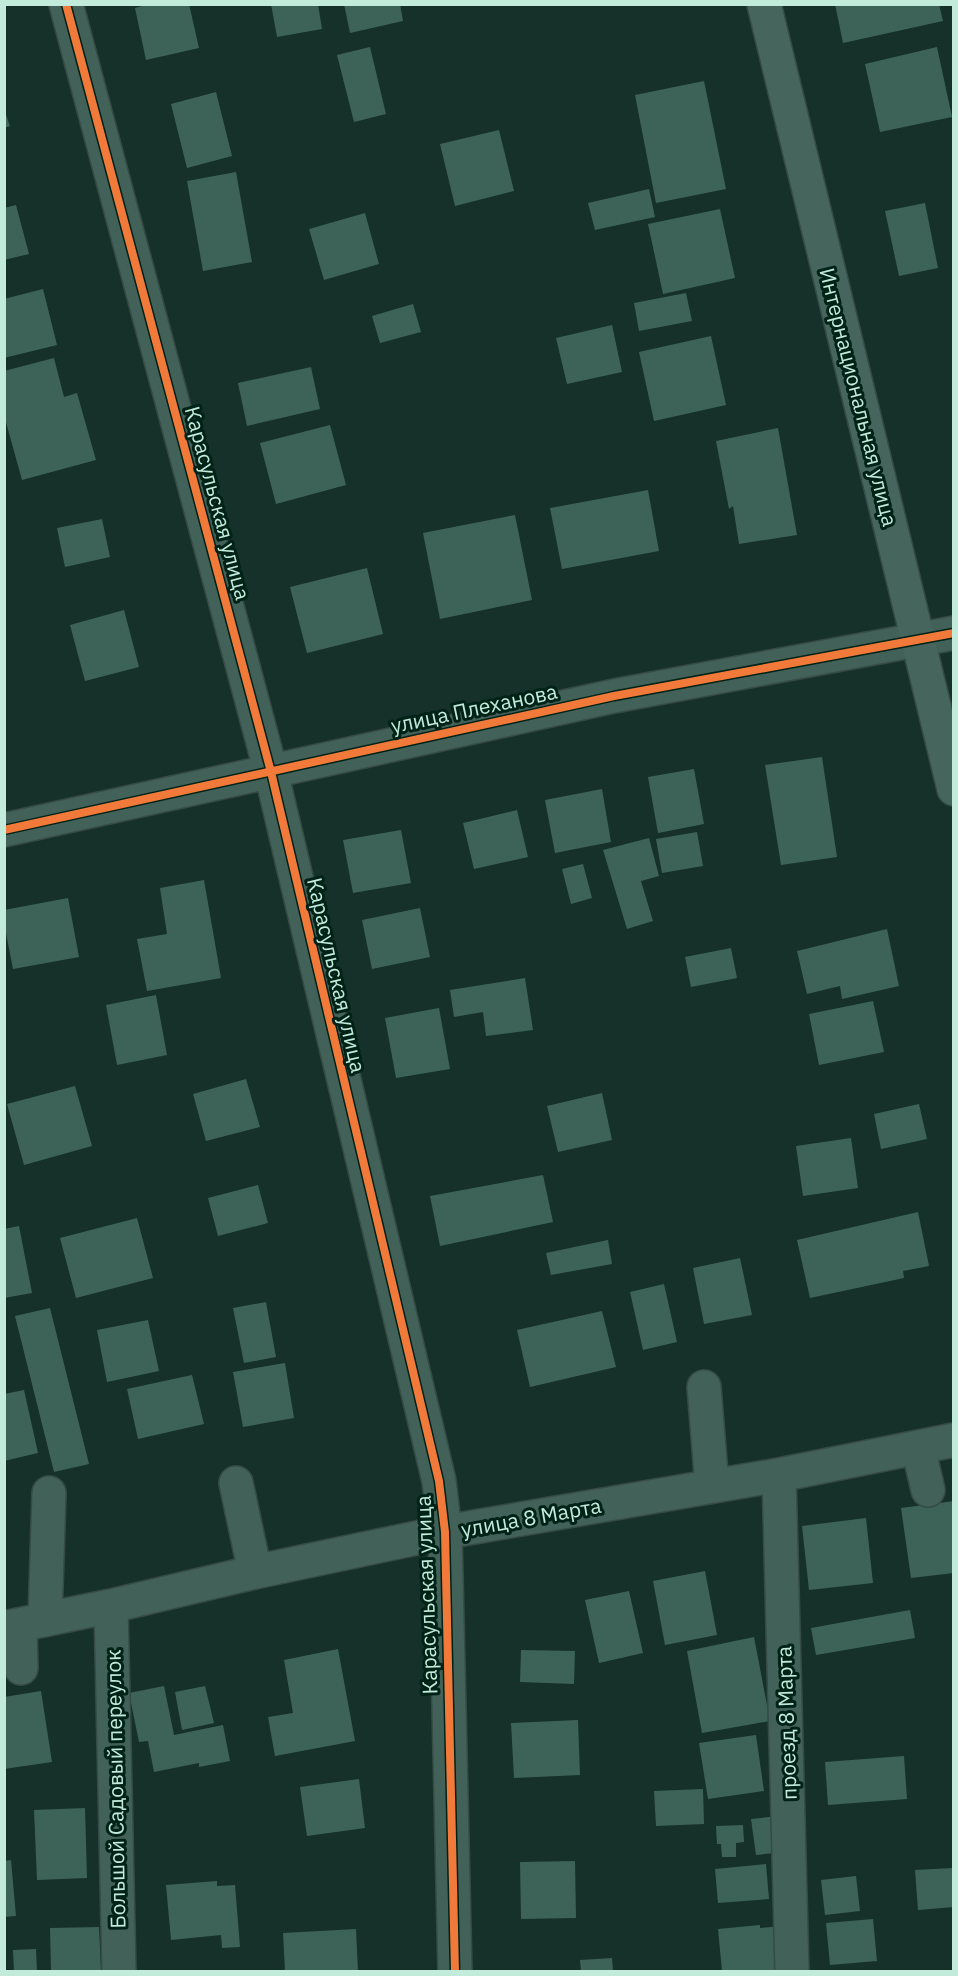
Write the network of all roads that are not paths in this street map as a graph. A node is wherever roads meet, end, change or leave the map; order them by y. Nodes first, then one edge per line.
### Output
1 (66, 4) edge
2 (764, 4) edge
3 (954, 633) edge
4 (918, 640) junction
5 (271, 772) junction
6 (954, 789) edge
7 (4, 830) edge
8 (705, 1387) dead end
9 (954, 1440) edge
10 (918, 1447) junction
11 (779, 1475) junction
12 (237, 1483) dead end
13 (712, 1486) junction
14 (928, 1490) dead end
15 (49, 1493) dead end
16 (445, 1532) junction
17 (255, 1572) junction
18 (111, 1606) junction
19 (23, 1624) edge
20 (21, 1668) dead end
21 (119, 1971) edge
22 (455, 1971) edge
23 (792, 1971) edge

1 - 5 street, Карасульская улица
2 - 4 main road, Интернациональная улица
3 - 4 street, улица Плеханова
4 - 5 street, улица Плеханова
4 - 6 main road, Интернациональная улица
5 - 7 street, улица Плеханова
5 - 16 street, Карасульская улица
8 - 13 street
9 - 10 street, улица 8 Марта
10 - 11 street, улица 8 Марта
10 - 14 street
11 - 13 street, улица 8 Марта
11 - 23 street, проезд 8 Марта
12 - 17 street
13 - 16 street, улица 8 Марта
15 - 19 street
16 - 17 street, улица 8 Марта
16 - 22 street, Карасульская улица
17 - 18 street, улица 8 Марта
18 - 19 street, улица 8 Марта
18 - 21 street, Большой Садовый переулок
19 - 20 street

